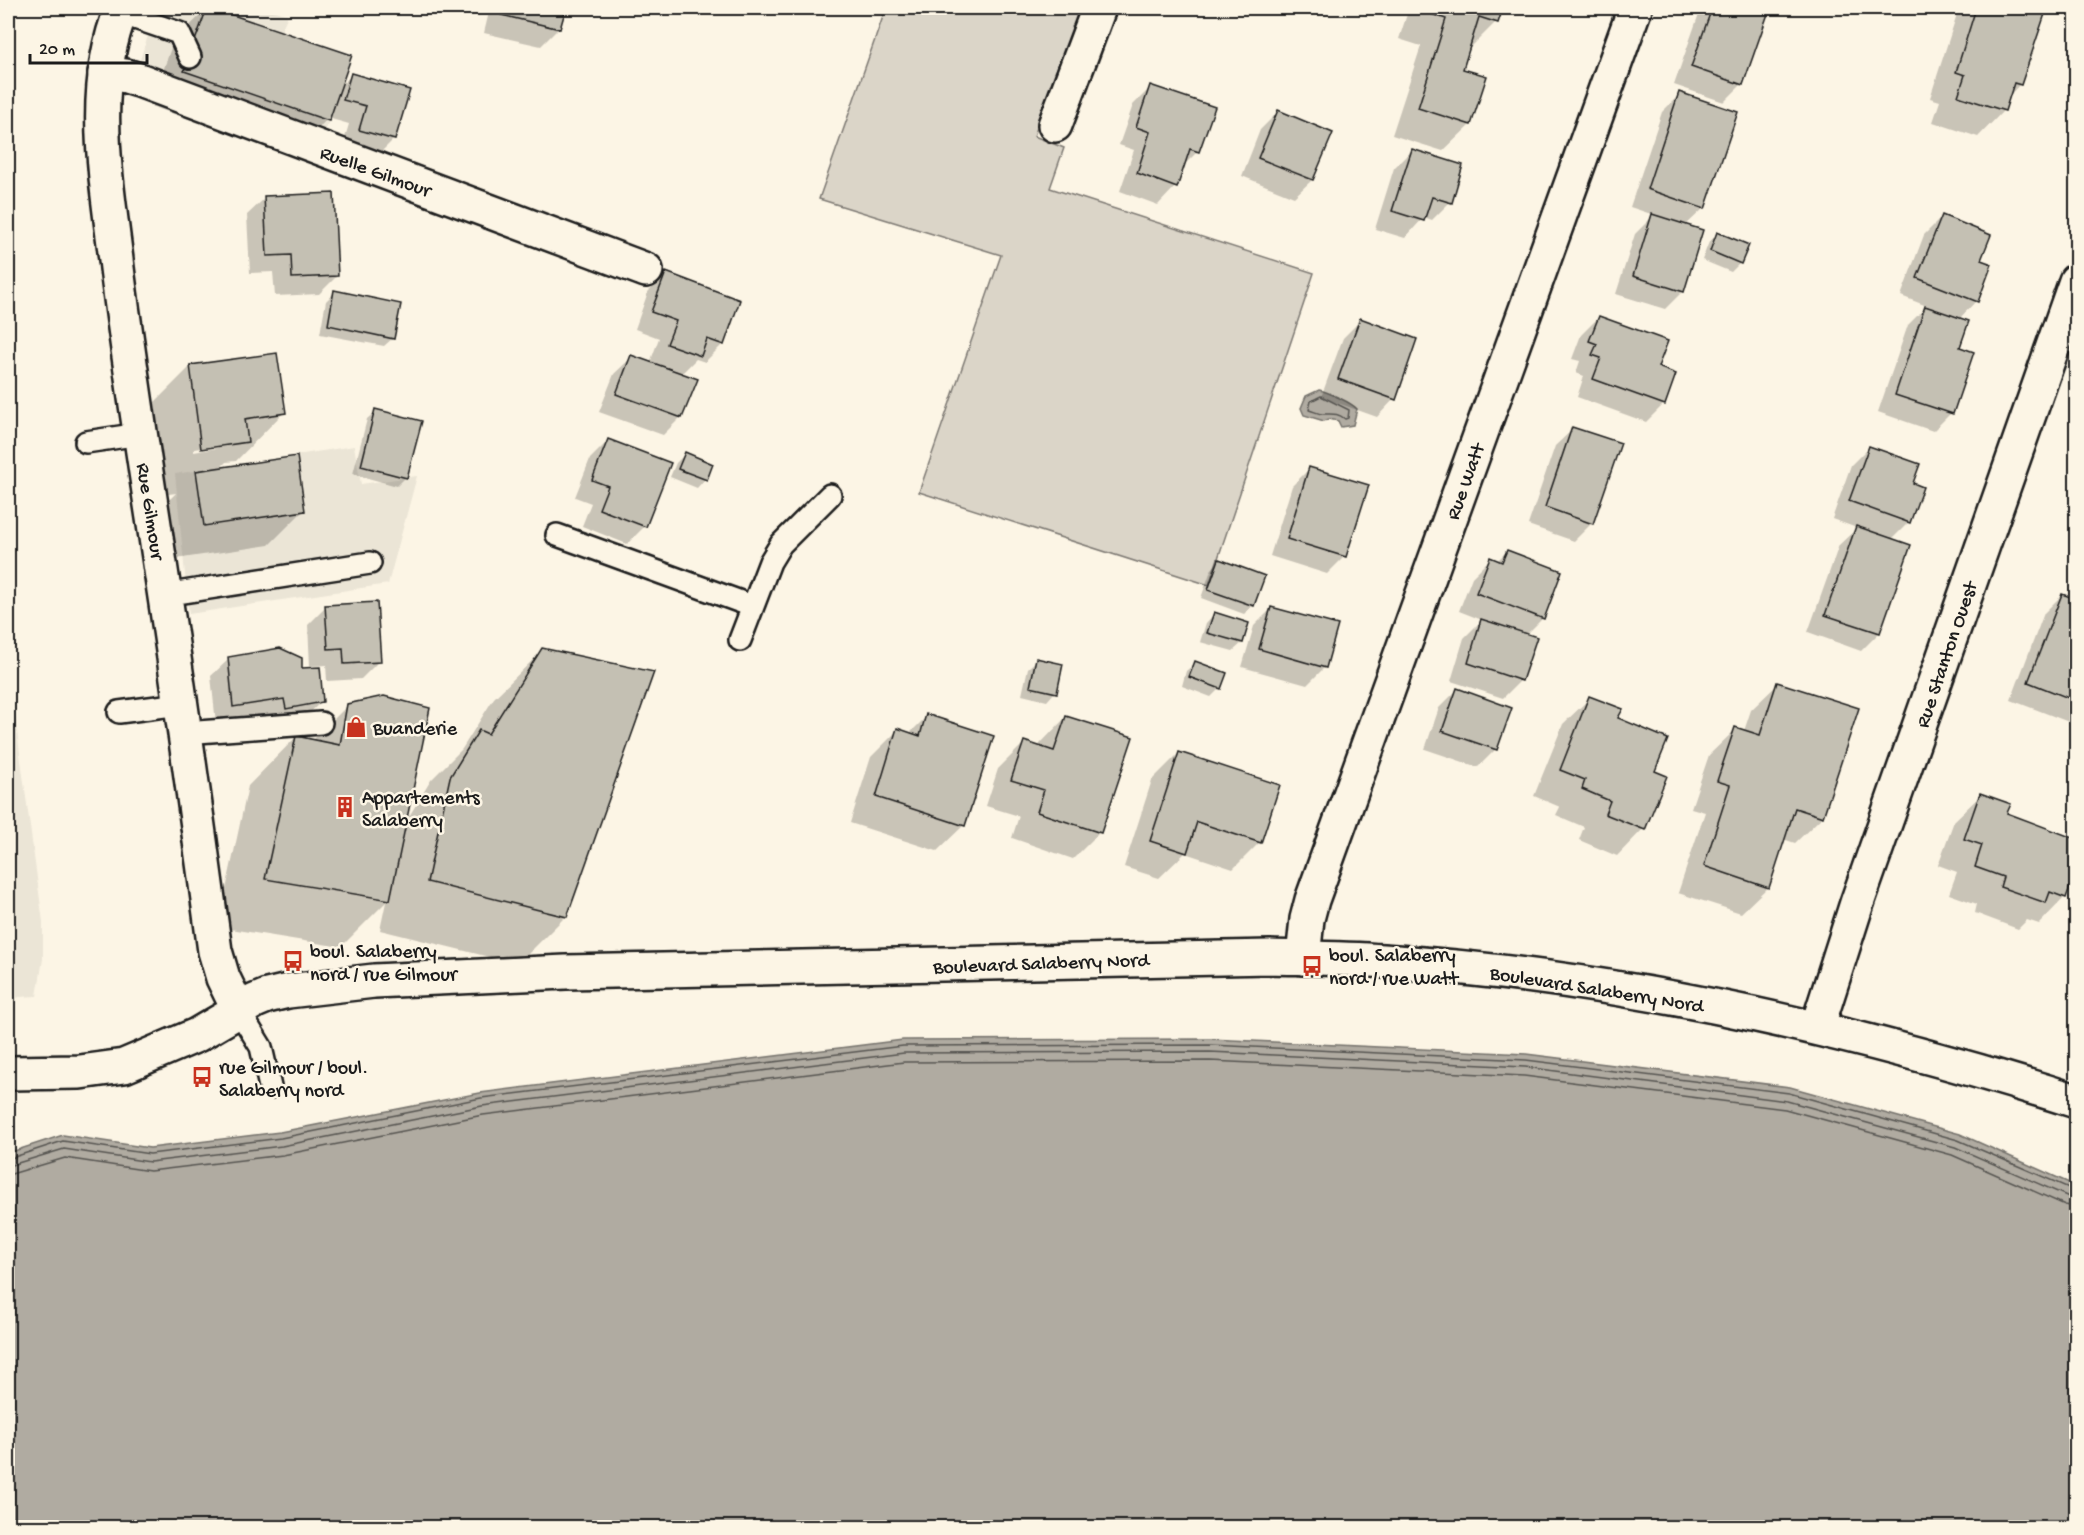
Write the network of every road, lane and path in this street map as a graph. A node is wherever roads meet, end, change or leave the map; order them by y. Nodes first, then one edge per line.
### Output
1 (1099, 8) edge
2 (1635, 8) edge
3 (121, 10) edge
4 (190, 57) dead end
5 (105, 74) junction
6 (1055, 125) dead end
7 (646, 270) dead end
8 (2076, 281) edge
9 (140, 434) junction
10 (86, 442) dead end
11 (830, 495) dead end
12 (557, 536) dead end
13 (370, 563) dead end
14 (164, 594) junction
15 (752, 606) junction
16 (740, 640) dead end
17 (119, 712) dead end
18 (182, 718) junction
19 (321, 723) dead end
20 (1303, 958) junction
21 (239, 1011) junction
22 (1818, 1028) junction
23 (8, 1073) edge
24 (270, 1087) dead end
25 (2076, 1101) edge

1 - 6 street
2 - 20 street, Rue Watt
3 - 4 lane
3 - 5 street, Rue Gilmour
5 - 7 street, Ruelle Gilmour
5 - 9 street, Rue Gilmour
8 - 22 street, Rue Stanton Ouest
9 - 10 lane
9 - 14 street, Rue Gilmour
11 - 15 lane
12 - 15 lane
13 - 14 lane
14 - 18 street, Rue Gilmour
15 - 16 lane
17 - 18 lane
18 - 19 lane
18 - 21 street, Rue Gilmour
20 - 21 street, Boulevard Salaberry Nord
20 - 22 street, Boulevard Salaberry Nord
21 - 23 street, Boulevard Salaberry Nord
21 - 24 lane
22 - 25 street, Boulevard Salaberry Nord

